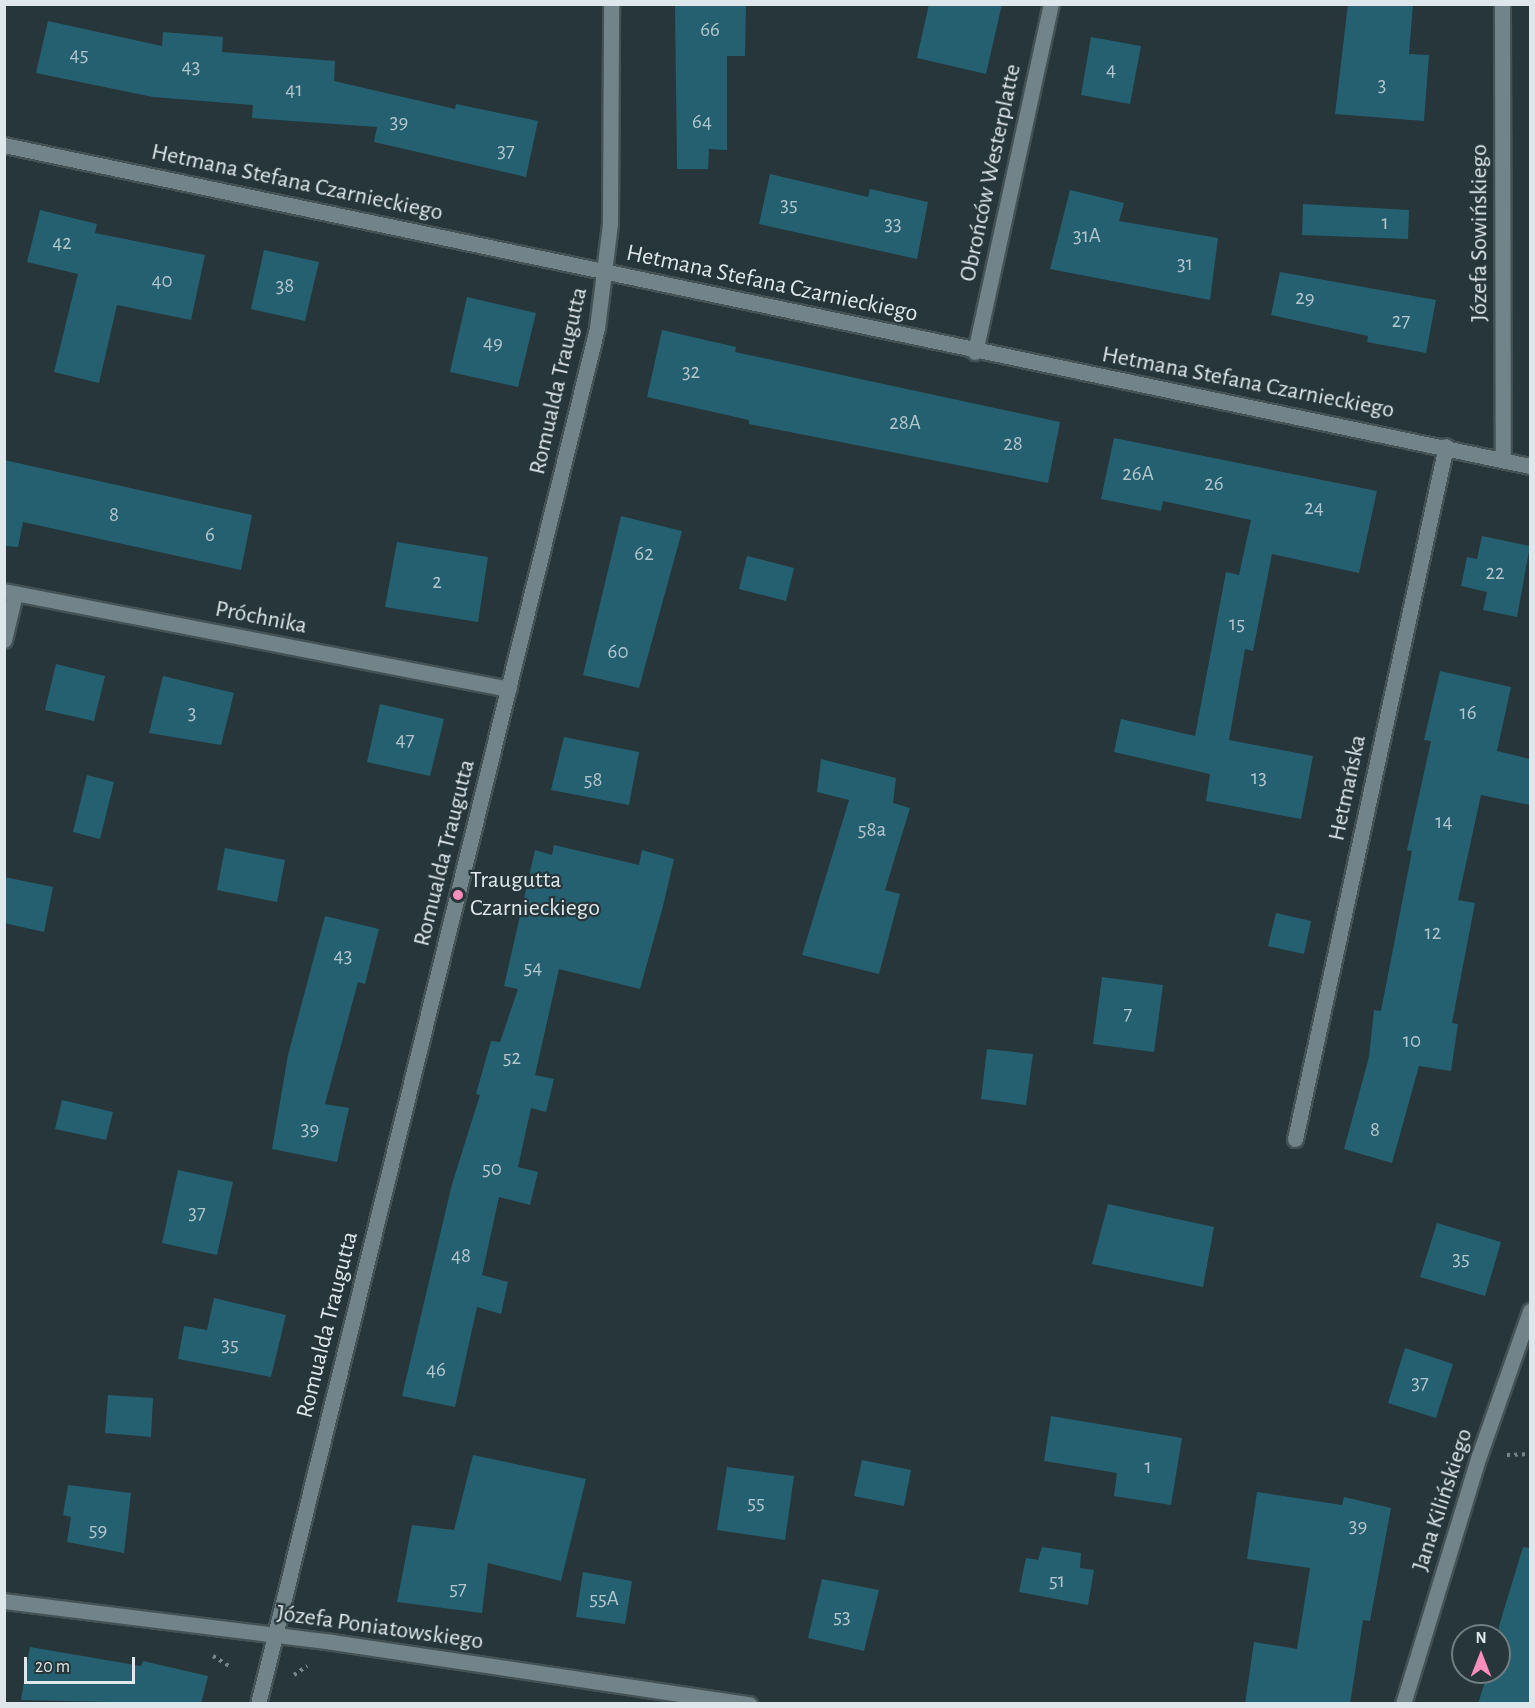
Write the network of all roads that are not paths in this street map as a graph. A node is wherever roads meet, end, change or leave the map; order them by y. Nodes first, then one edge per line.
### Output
1 (611, 4) edge
2 (1051, 4) edge
3 (1502, 4) edge
4 (4, 145) edge
5 (607, 270) junction
6 (975, 352) junction
7 (1446, 446) junction
8 (1503, 460) junction
9 (1530, 466) edge
10 (10, 593) edge
11 (4, 640) edge
12 (509, 689) junction
13 (1295, 1139) dead end
14 (1530, 1311) edge
15 (4, 1601) edge
16 (274, 1635) junction
17 (258, 1704) edge
18 (749, 1704) edge
19 (1403, 1704) edge

1 - 5 street, Romualda Traugutta
2 - 6 street, Obrońców Westerplatte
3 - 8 street, Józefa Sowińskiego
4 - 5 street, Hetmana Stefana Czarnieckiego
5 - 6 street, Hetmana Stefana Czarnieckiego
5 - 12 street, Romualda Traugutta
6 - 7 street, Hetmana Stefana Czarnieckiego
7 - 8 street, Hetmana Stefana Czarnieckiego
7 - 13 street, Hetmańska
8 - 9 street, Hetmana Stefana Czarnieckiego
10 - 11 street
10 - 12 street, Próchnika
12 - 16 street, Romualda Traugutta
14 - 19 street, Jana Kilińskiego
15 - 16 street, Józefa Poniatowskiego
16 - 17 street, Romualda Traugutta
16 - 18 street, Józefa Poniatowskiego

